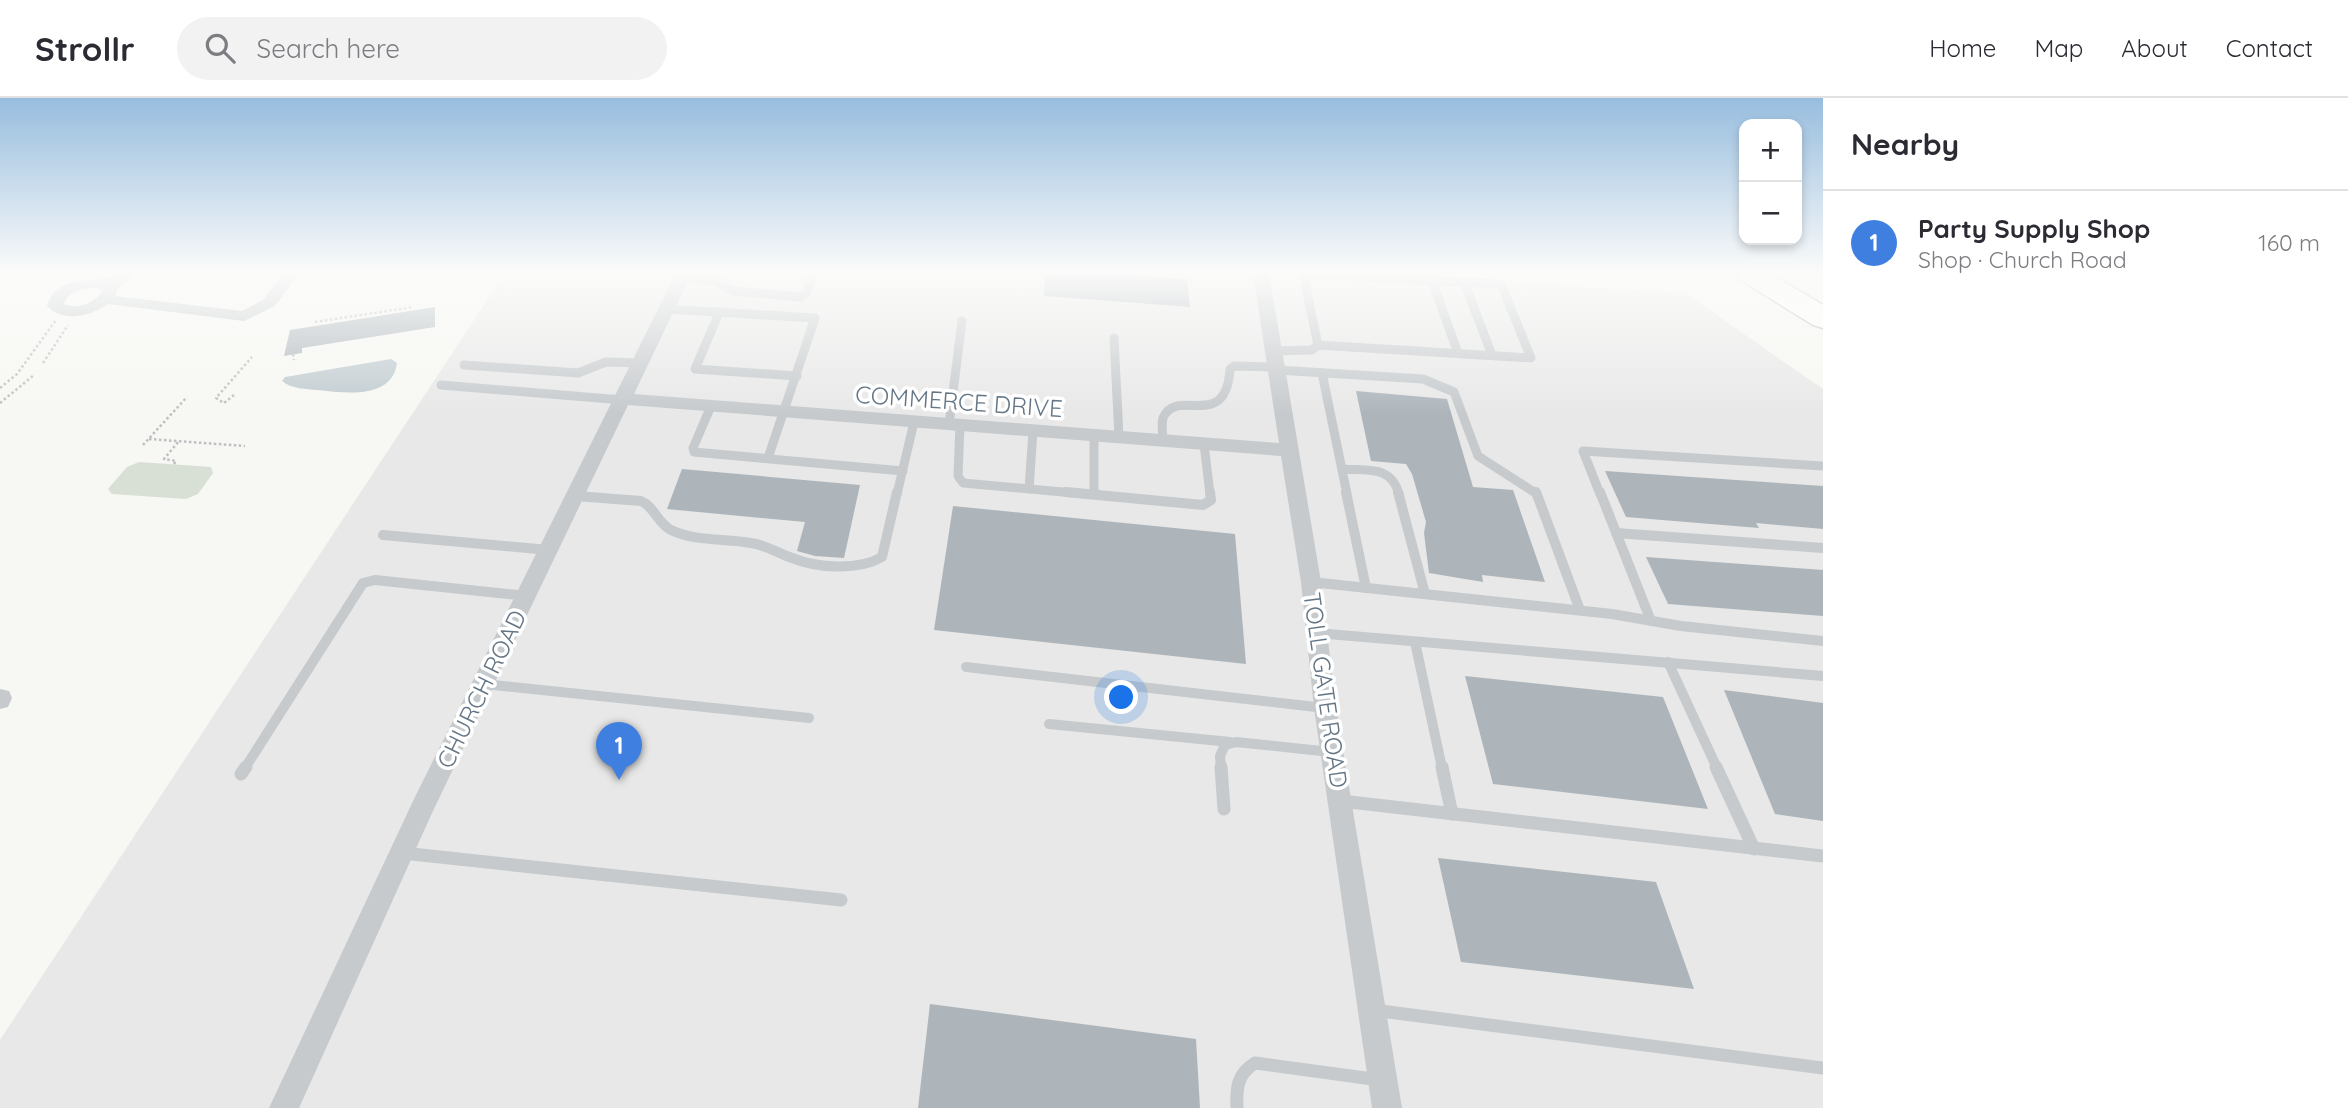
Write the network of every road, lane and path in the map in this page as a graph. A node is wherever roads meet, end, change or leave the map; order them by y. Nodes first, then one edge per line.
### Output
1 (327, 320) edge
2 (662, 320) edge
3 (716, 320) edge
4 (814, 320) edge
5 (1269, 320) edge
6 (1313, 320) edge
7 (1446, 320) edge
8 (1479, 320) edge
9 (1515, 320) edge
10 (71, 321) dead end
11 (962, 321) dead end
12 (315, 322) dead end
13 (54, 323) dead end
14 (1114, 338) dead end
15 (1318, 345) junction
16 (299, 353) dead end
17 (1458, 353) junction
18 (293, 354) dead end
19 (1492, 355) junction
20 (252, 357) dead end
21 (1276, 362) junction
22 (43, 363) dead end
23 (641, 363) junction
24 (464, 365) dead end
25 (1322, 373) junction
26 (34, 375) dead end
27 (797, 376) junction
28 (440, 385) dead end
29 (0, 388) edge
30 (234, 395) dead end
31 (187, 397) dead end
32 (623, 400) junction
33 (0, 403) edge
34 (711, 406) junction
35 (785, 412) junction
36 (914, 422) junction
37 (954, 425) junction
38 (1033, 431) junction
39 (1094, 435) junction
40 (1119, 437) junction
41 (149, 439) junction
42 (179, 441) junction
43 (1163, 441) junction
44 (1204, 444) junction
45 (143, 445) dead end
46 (245, 446) dead end
47 (1291, 450) junction
48 (768, 458) junction
49 (174, 464) dead end
50 (1823, 466) edge
51 (1342, 469) junction
52 (903, 471) junction
53 (1029, 489) junction
54 (1094, 495) junction
55 (576, 496) junction
56 (1616, 533) junction
57 (383, 535) dead end
58 (1823, 548) edge
59 (549, 550) junction
60 (1311, 582) junction
61 (1366, 588) junction
62 (1425, 594) junction
63 (527, 596) junction
64 (1580, 610) junction
65 (1651, 621) junction
66 (1316, 633) junction
67 (1823, 641) edge
68 (1415, 642) junction
69 (1668, 662) junction
70 (966, 667) dead end
71 (1823, 676) edge
72 (484, 684) junction
73 (1325, 708) junction
74 (809, 718) dead end
75 (1049, 724) dead end
76 (1230, 742) junction
77 (1331, 752) junction
78 (241, 774) dead end
79 (1341, 801) junction
80 (1224, 809) dead end
81 (1452, 814) junction
82 (1754, 849) junction
83 (402, 853) junction
84 (1823, 856) edge
85 (841, 900) dead end
86 (1373, 1010) junction
87 (1823, 1068) edge
88 (1382, 1080) junction
89 (284, 1108) edge
90 (1237, 1108) edge
91 (1387, 1108) edge

1 - 12 path
2 - 23 street, CHURCH ROAD
3 - 27 lane
4 - 27 lane
5 - 21 street, TOLL GATE ROAD
6 - 15 lane
7 - 17 lane
8 - 19 lane
9 - 19 lane
10 - 22 path
11 - 37 lane
13 - 29 path
14 - 40 lane
15 - 17 lane
15 - 21 lane
16 - 18 path
17 - 19 lane
20 - 30 path
21 - 25 lane
21 - 43 lane
21 - 47 street, TOLL GATE ROAD
23 - 24 lane
23 - 32 street, CHURCH ROAD
25 - 51 lane
25 - 64 lane
26 - 33 path
27 - 35 lane
28 - 32 lane
31 - 41 path
32 - 34 street, COMMERCE DRIVE
32 - 55 street, CHURCH ROAD
34 - 35 street, COMMERCE DRIVE
34 - 48 lane
35 - 36 street, COMMERCE DRIVE
35 - 48 lane
36 - 37 street, COMMERCE DRIVE
36 - 52 lane
37 - 38 street, COMMERCE DRIVE
37 - 53 lane
38 - 39 street, COMMERCE DRIVE
38 - 53 lane
39 - 40 street, COMMERCE DRIVE
39 - 54 lane
40 - 43 street, COMMERCE DRIVE
41 - 42 path
41 - 45 path
42 - 46 path
42 - 49 path
43 - 44 street, COMMERCE DRIVE
44 - 47 street, COMMERCE DRIVE
44 - 54 lane
47 - 60 street, TOLL GATE ROAD
48 - 52 lane
50 - 56 lane
51 - 61 lane
51 - 62 lane
52 - 55 lane
53 - 54 lane
55 - 59 street, CHURCH ROAD
56 - 58 lane
56 - 65 lane
57 - 59 lane
59 - 63 street, CHURCH ROAD
60 - 61 lane
60 - 66 street, TOLL GATE ROAD
61 - 62 lane
62 - 64 lane
63 - 72 street, CHURCH ROAD
63 - 78 lane
64 - 65 lane
65 - 67 lane
66 - 68 lane
66 - 73 street, TOLL GATE ROAD
68 - 69 lane
68 - 81 lane
69 - 71 lane
69 - 82 lane
70 - 73 lane
72 - 74 lane
72 - 83 street, CHURCH ROAD
73 - 77 street, TOLL GATE ROAD
75 - 76 lane
76 - 77 lane
76 - 80 lane
77 - 79 street, TOLL GATE ROAD
79 - 81 lane
79 - 86 street, TOLL GATE ROAD
81 - 82 lane
82 - 84 lane
83 - 85 lane
83 - 89 street, CHURCH ROAD
86 - 87 lane
86 - 88 street, TOLL GATE ROAD
88 - 90 lane
88 - 91 street, TOLL GATE ROAD

